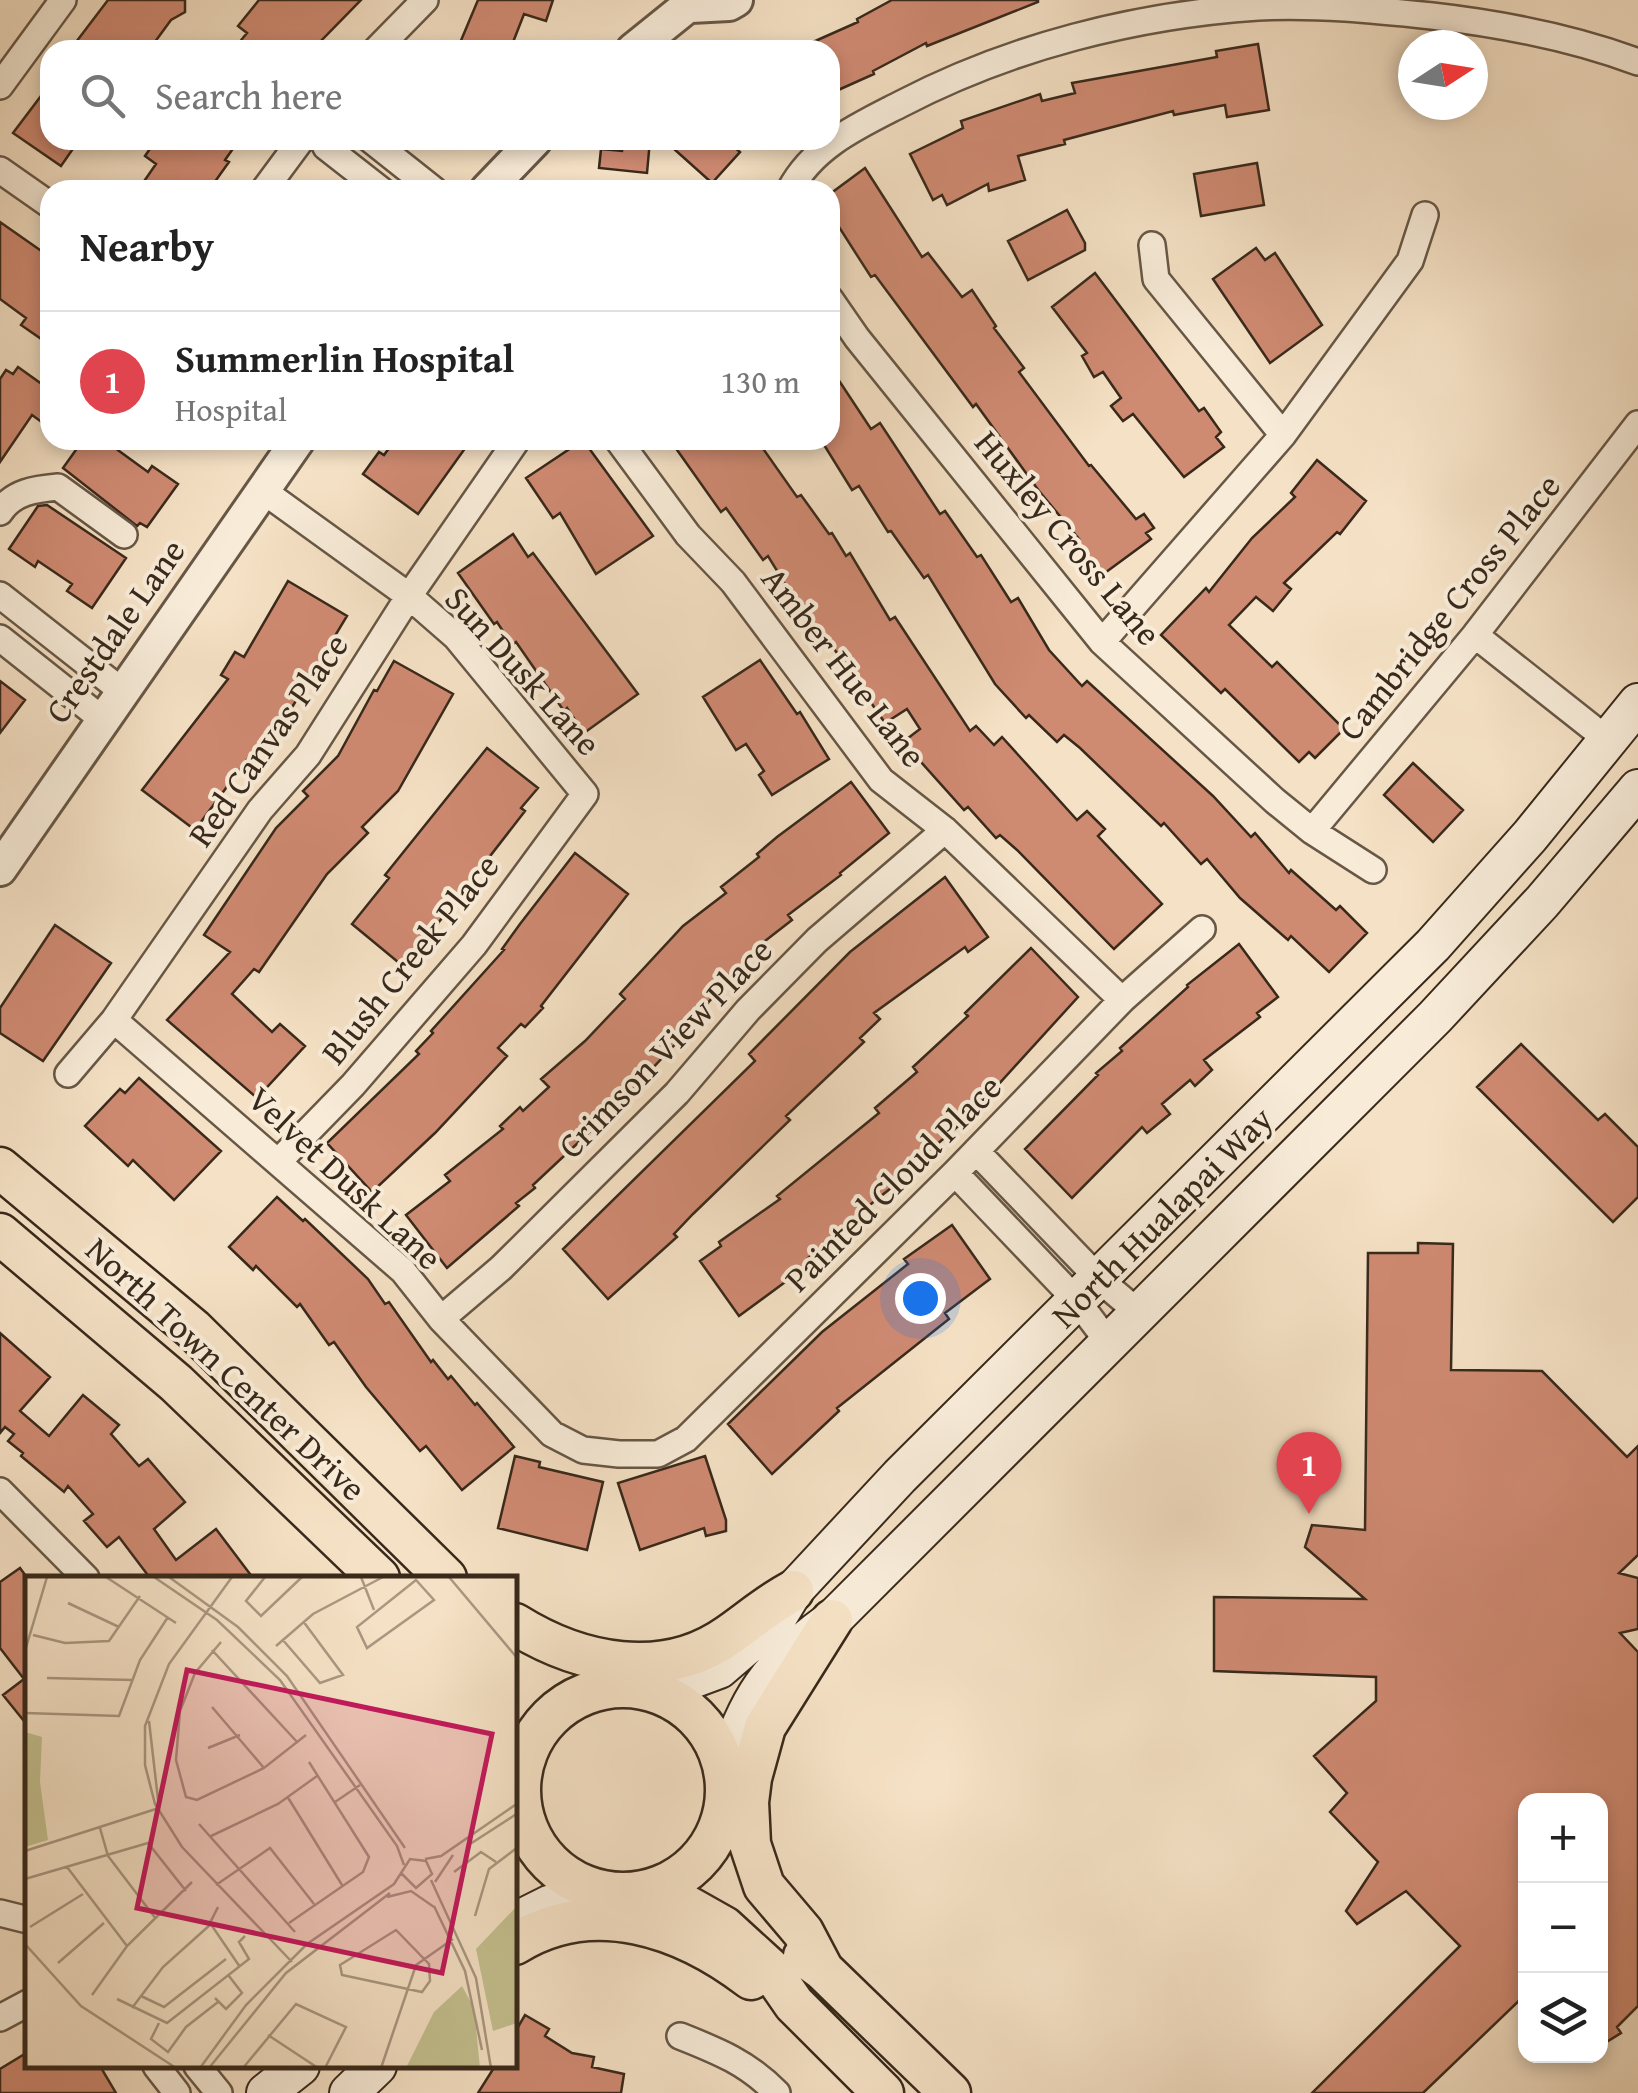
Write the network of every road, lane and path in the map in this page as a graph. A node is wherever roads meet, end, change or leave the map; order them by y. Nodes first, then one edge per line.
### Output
1 (63, 0) edge
2 (425, 0) edge
3 (736, 0) edge
4 (691, 2) edge
5 (1259, 4) edge
6 (386, 40) edge
7 (645, 40) edge
8 (1638, 62) edge
9 (0, 86) edge
10 (840, 136) edge
11 (293, 150) edge
12 (331, 150) edge
13 (384, 150) edge
14 (525, 150) edge
15 (824, 150) edge
16 (0, 170) edge
17 (271, 180) edge
18 (369, 180) edge
19 (421, 180) edge
20 (497, 180) edge
21 (796, 180) edge
22 (40, 198) edge
23 (1425, 215) dead end
24 (1152, 245) dead end
25 (840, 313) edge
26 (1638, 424) edge
27 (1283, 436) junction
28 (291, 450) edge
29 (510, 450) edge
30 (625, 450) edge
31 (262, 490) junction
32 (1, 509) edge
33 (124, 535) dead end
34 (0, 594) edge
35 (408, 596) junction
36 (1475, 635) junction
37 (0, 638) edge
38 (1102, 642) junction
39 (122, 691) junction
40 (1638, 704) edge
41 (102, 719) junction
42 (1609, 741) junction
43 (1638, 789) edge
44 (585, 794) joint
45 (945, 830) junction
46 (1312, 831) junction
47 (0, 870) edge
48 (1373, 870) dead end
49 (1202, 929) dead end
50 (1122, 1000) junction
51 (114, 1020) junction
52 (68, 1074) dead end
53 (976, 1151) junction
54 (279, 1161) junction
55 (0, 1168) edge
56 (956, 1172) junction
57 (0, 1234) edge
58 (1089, 1291) junction
59 (1140, 1313) junction
60 (441, 1319) junction
61 (1109, 1343) junction
62 (620, 1454) joint
63 (0, 1491) edge
64 (84, 1576) edge
65 (377, 1576) edge
66 (444, 1576) edge
67 (793, 1590) junction
68 (832, 1620) junction
69 (518, 1626) edge
70 (518, 1654) edge
71 (600, 1689) junction
72 (657, 1692) junction
73 (724, 1773) junction
74 (518, 1780) edge
75 (723, 1815) junction
76 (596, 1891) junction
77 (638, 1892) junction
78 (0, 1913) edge
79 (25, 1919) edge
80 (518, 1920) edge
81 (518, 1942) edge
82 (824, 1970) junction
83 (794, 2004) junction
84 (25, 2006) edge
85 (0, 2018) edge
86 (680, 2036) dead end
87 (158, 2068) edge
88 (199, 2068) edge
89 (297, 2068) edge
90 (376, 2068) edge
91 (178, 2093) edge
92 (219, 2093) edge
93 (266, 2093) edge
94 (349, 2093) edge
95 (777, 2093) edge
96 (883, 2093) edge
97 (950, 2093) edge

1 - 9 street
2 - 6 street
3 - 4 street
4 - 7 street
5 - 8 street
5 - 10 street
11 - 17 street
12 - 18 street
13 - 19 street
14 - 20 street
15 - 21 street
16 - 22 street
23 - 27 street
24 - 27 street
25 - 38 street, Huxley Cross Lane
26 - 36 street, Cambridge Cross Place
27 - 38 street
28 - 31 street, Crestdale Lane
29 - 35 street, Red Canvas Place
30 - 45 street, Amber Hue Lane
31 - 35 street, Sun Dusk Lane
31 - 39 street, Crestdale Lane
32 - 33 street
34 - 39 street
35 - 44 street, Sun Dusk Lane
35 - 51 street, Red Canvas Place
36 - 42 street
36 - 46 street, Cambridge Cross Place
37 - 41 street
38 - 46 street, Huxley Cross Lane
39 - 41 street, Crestdale Lane
40 - 42 main road, North Hualapai Way
41 - 47 street, Crestdale Lane
42 - 58 main road, North Hualapai Way
43 - 59 main road, North Hualapai Way
44 - 54 street, Blush Creek Place
45 - 50 street, Amber Hue Lane
45 - 60 street, Crimson View Place
46 - 48 street, Huxley Cross Lane
49 - 50 street, Painted Cloud Place
50 - 53 street, Painted Cloud Place
51 - 52 street, Red Canvas Place
51 - 54 street, Velvet Dusk Lane
53 - 56 street, Painted Cloud Place
53 - 58 street
54 - 60 street, Velvet Dusk Lane
55 - 66 main road, North Town Center Drive
56 - 58 street
56 - 62 street, Painted Cloud Place
57 - 65 main road, North Town Center Drive
58 - 59 street
58 - 61 street
58 - 67 main road, North Hualapai Way
59 - 61 main road, North Hualapai Way
60 - 62 street, Velvet Dusk Lane
61 - 68 main road, North Hualapai Way
63 - 64 street
67 - 69 main road
67 - 72 main road, North Hualapai Way
68 - 73 main road, North Hualapai Way
68 - 82 main road
70 - 71 main road
71 - 72 main road
71 - 74 main road
72 - 73 main road
73 - 75 main road
74 - 76 main road
75 - 77 main road
75 - 82 main road
76 - 77 main road
76 - 80 main road
77 - 83 main road
78 - 79 street
81 - 83 main road
82 - 97 main road
83 - 96 main road
84 - 85 street
86 - 95 street
87 - 91 street
88 - 92 street
89 - 93 main road
90 - 94 main road

